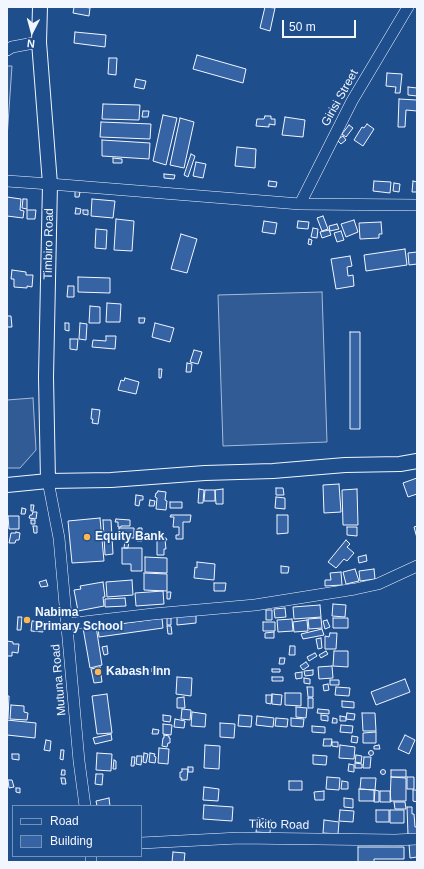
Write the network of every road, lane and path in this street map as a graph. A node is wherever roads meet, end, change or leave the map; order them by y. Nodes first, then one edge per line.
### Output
1 (40, 7) edge
2 (408, 7) edge
3 (39, 42) junction
4 (7, 50) edge
5 (7, 181) edge
6 (50, 184) junction
7 (300, 204) junction
8 (417, 205) edge
9 (417, 461) edge
10 (48, 481) junction
11 (7, 485) edge
12 (417, 566) edge
13 (67, 624) junction
14 (85, 805) edge
15 (417, 839) edge
16 (142, 843) edge

1 - 3 main road, Timbiro Road
2 - 7 street, Girisi Street
3 - 4 street
3 - 6 main road, Timbiro Road
5 - 6 street
6 - 7 street
6 - 10 main road, Timbiro Road
7 - 8 street
9 - 10 main road
10 - 11 main road
10 - 13 street, Mutuna Road
12 - 13 street
13 - 14 street, Mutuna Road
15 - 16 street, Tikito Road

